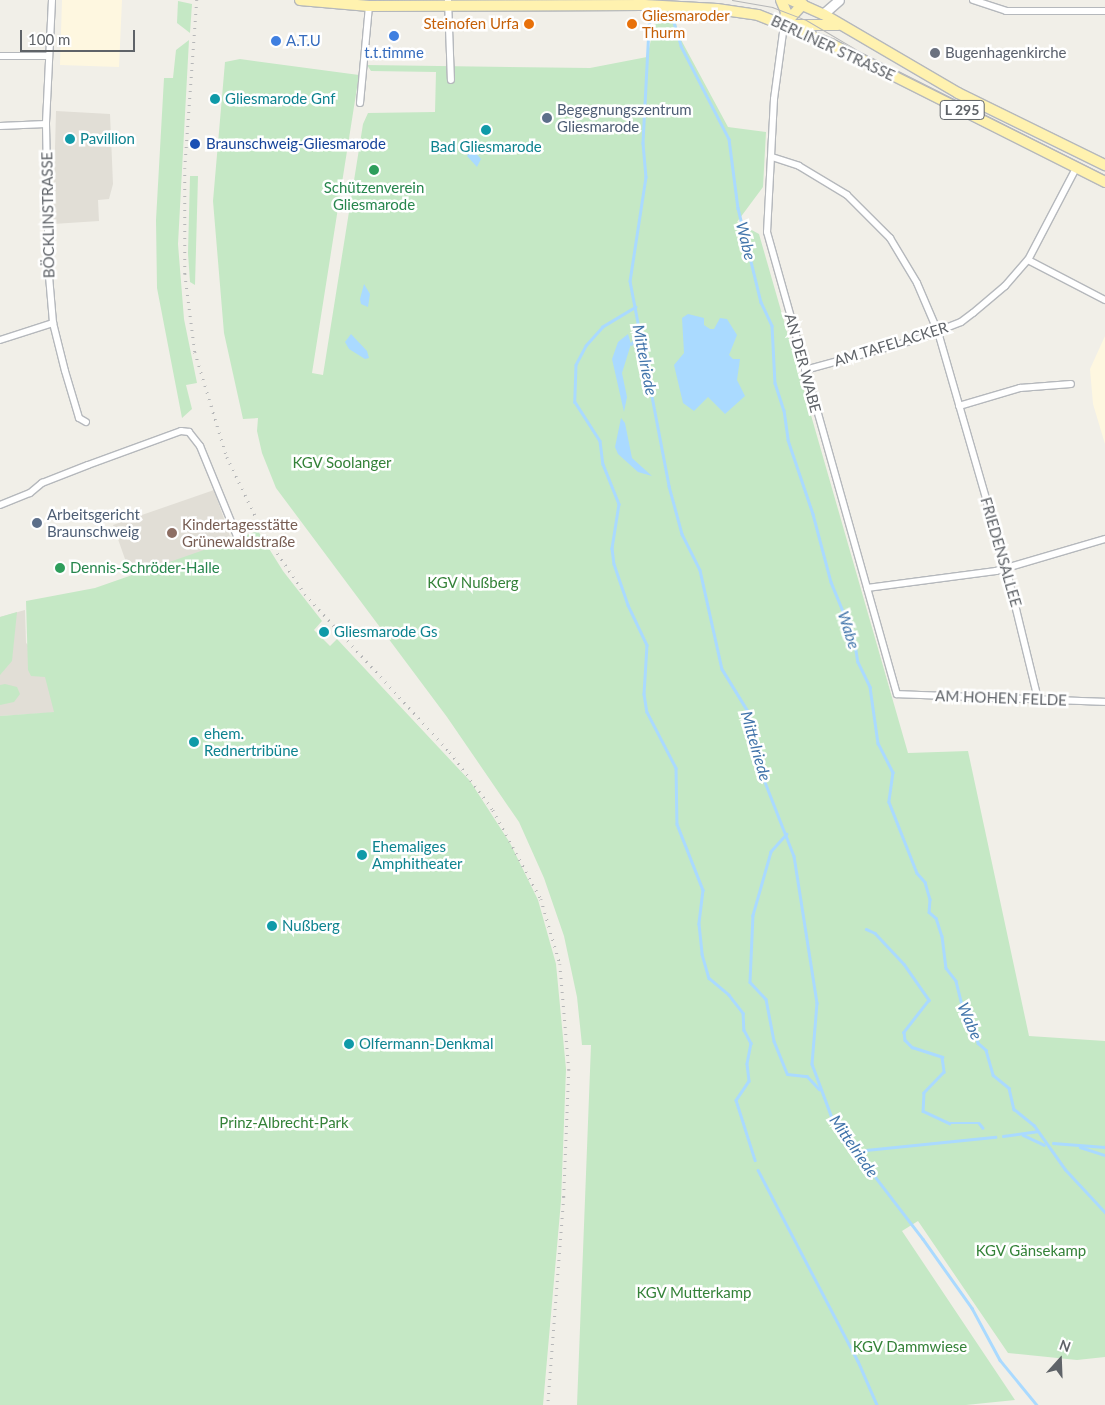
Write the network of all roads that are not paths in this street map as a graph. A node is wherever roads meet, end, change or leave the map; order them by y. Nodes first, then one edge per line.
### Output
1 (52, 0) edge
2 (300, 0) edge
3 (781, 0) edge
4 (791, 0) edge
5 (839, 0) edge
6 (973, 0) edge
7 (805, 2) edge
8 (448, 3) edge
9 (369, 6) junction
10 (1105, 11) edge
11 (823, 14) junction
12 (786, 21) junction
13 (809, 22) junction
14 (845, 27) junction
15 (818, 38) junction
16 (0, 56) edge
17 (49, 56) junction
18 (451, 80) dead end
19 (360, 103) dead end
20 (46, 124) junction
21 (0, 126) edge
22 (772, 157) junction
23 (1105, 165) edge
24 (1076, 168) junction
25 (1105, 182) edge
26 (1028, 260) junction
27 (1105, 300) edge
28 (54, 323) junction
29 (938, 332) junction
30 (0, 340) edge
31 (805, 370) junction
32 (1071, 384) dead end
33 (959, 406) junction
34 (86, 422) dead end
35 (0, 505) edge
36 (1105, 539) edge
37 (241, 546) dead end
38 (1006, 568) junction
39 (867, 588) junction
40 (897, 694) joint
41 (1038, 699) junction
42 (1105, 702) edge

1 - 17 street, BÖCKLINSTRASSE
2 - 9 main road, BERLINER STRASSE / L 295
3 - 12 main road
4 - 7 main road, BERLINER STRASSE / L 295
5 - 11 street
6 - 10 street
7 - 11 main road, BERLINER STRASSE / L 295
7 - 12 main road
7 - 13 main road
8 - 9 main road, BERLINER STRASSE / L 295
8 - 12 main road, BERLINER STRASSE / L 295
8 - 18 street
9 - 19 street
11 - 13 main road
11 - 14 main road, BERLINER STRASSE / L 295
12 - 13 main road
12 - 15 main road, BERLINER STRASSE / L 295
12 - 22 street, AN DER WABE
13 - 14 main road
13 - 15 main road
14 - 23 main road, BERLINER STRASSE / L 295
15 - 24 main road, BERLINER STRASSE / L 295
16 - 17 street
17 - 20 street, BÖCKLINSTRASSE
20 - 21 street
20 - 28 street, BÖCKLINSTRASSE
22 - 29 street, FRIEDENSALLEE
22 - 31 street, AN DER WABE
24 - 25 main road, BERLINER STRASSE / L 295
24 - 26 street, AM TAFELACKER
26 - 27 street
26 - 29 street, AM TAFELACKER
28 - 30 street
28 - 34 street, BÖCKLINSTRASSE
29 - 31 street, AM TAFELACKER
29 - 33 street, FRIEDENSALLEE
31 - 39 street, AN DER WABE
32 - 33 street
33 - 38 street, FRIEDENSALLEE
35 - 37 street
36 - 38 street
38 - 39 street
38 - 41 street, FRIEDENSALLEE
39 - 40 street, AN DER WABE
40 - 41 street, AM HOHEN FELDE
41 - 42 street, AM HOHEN FELDE

